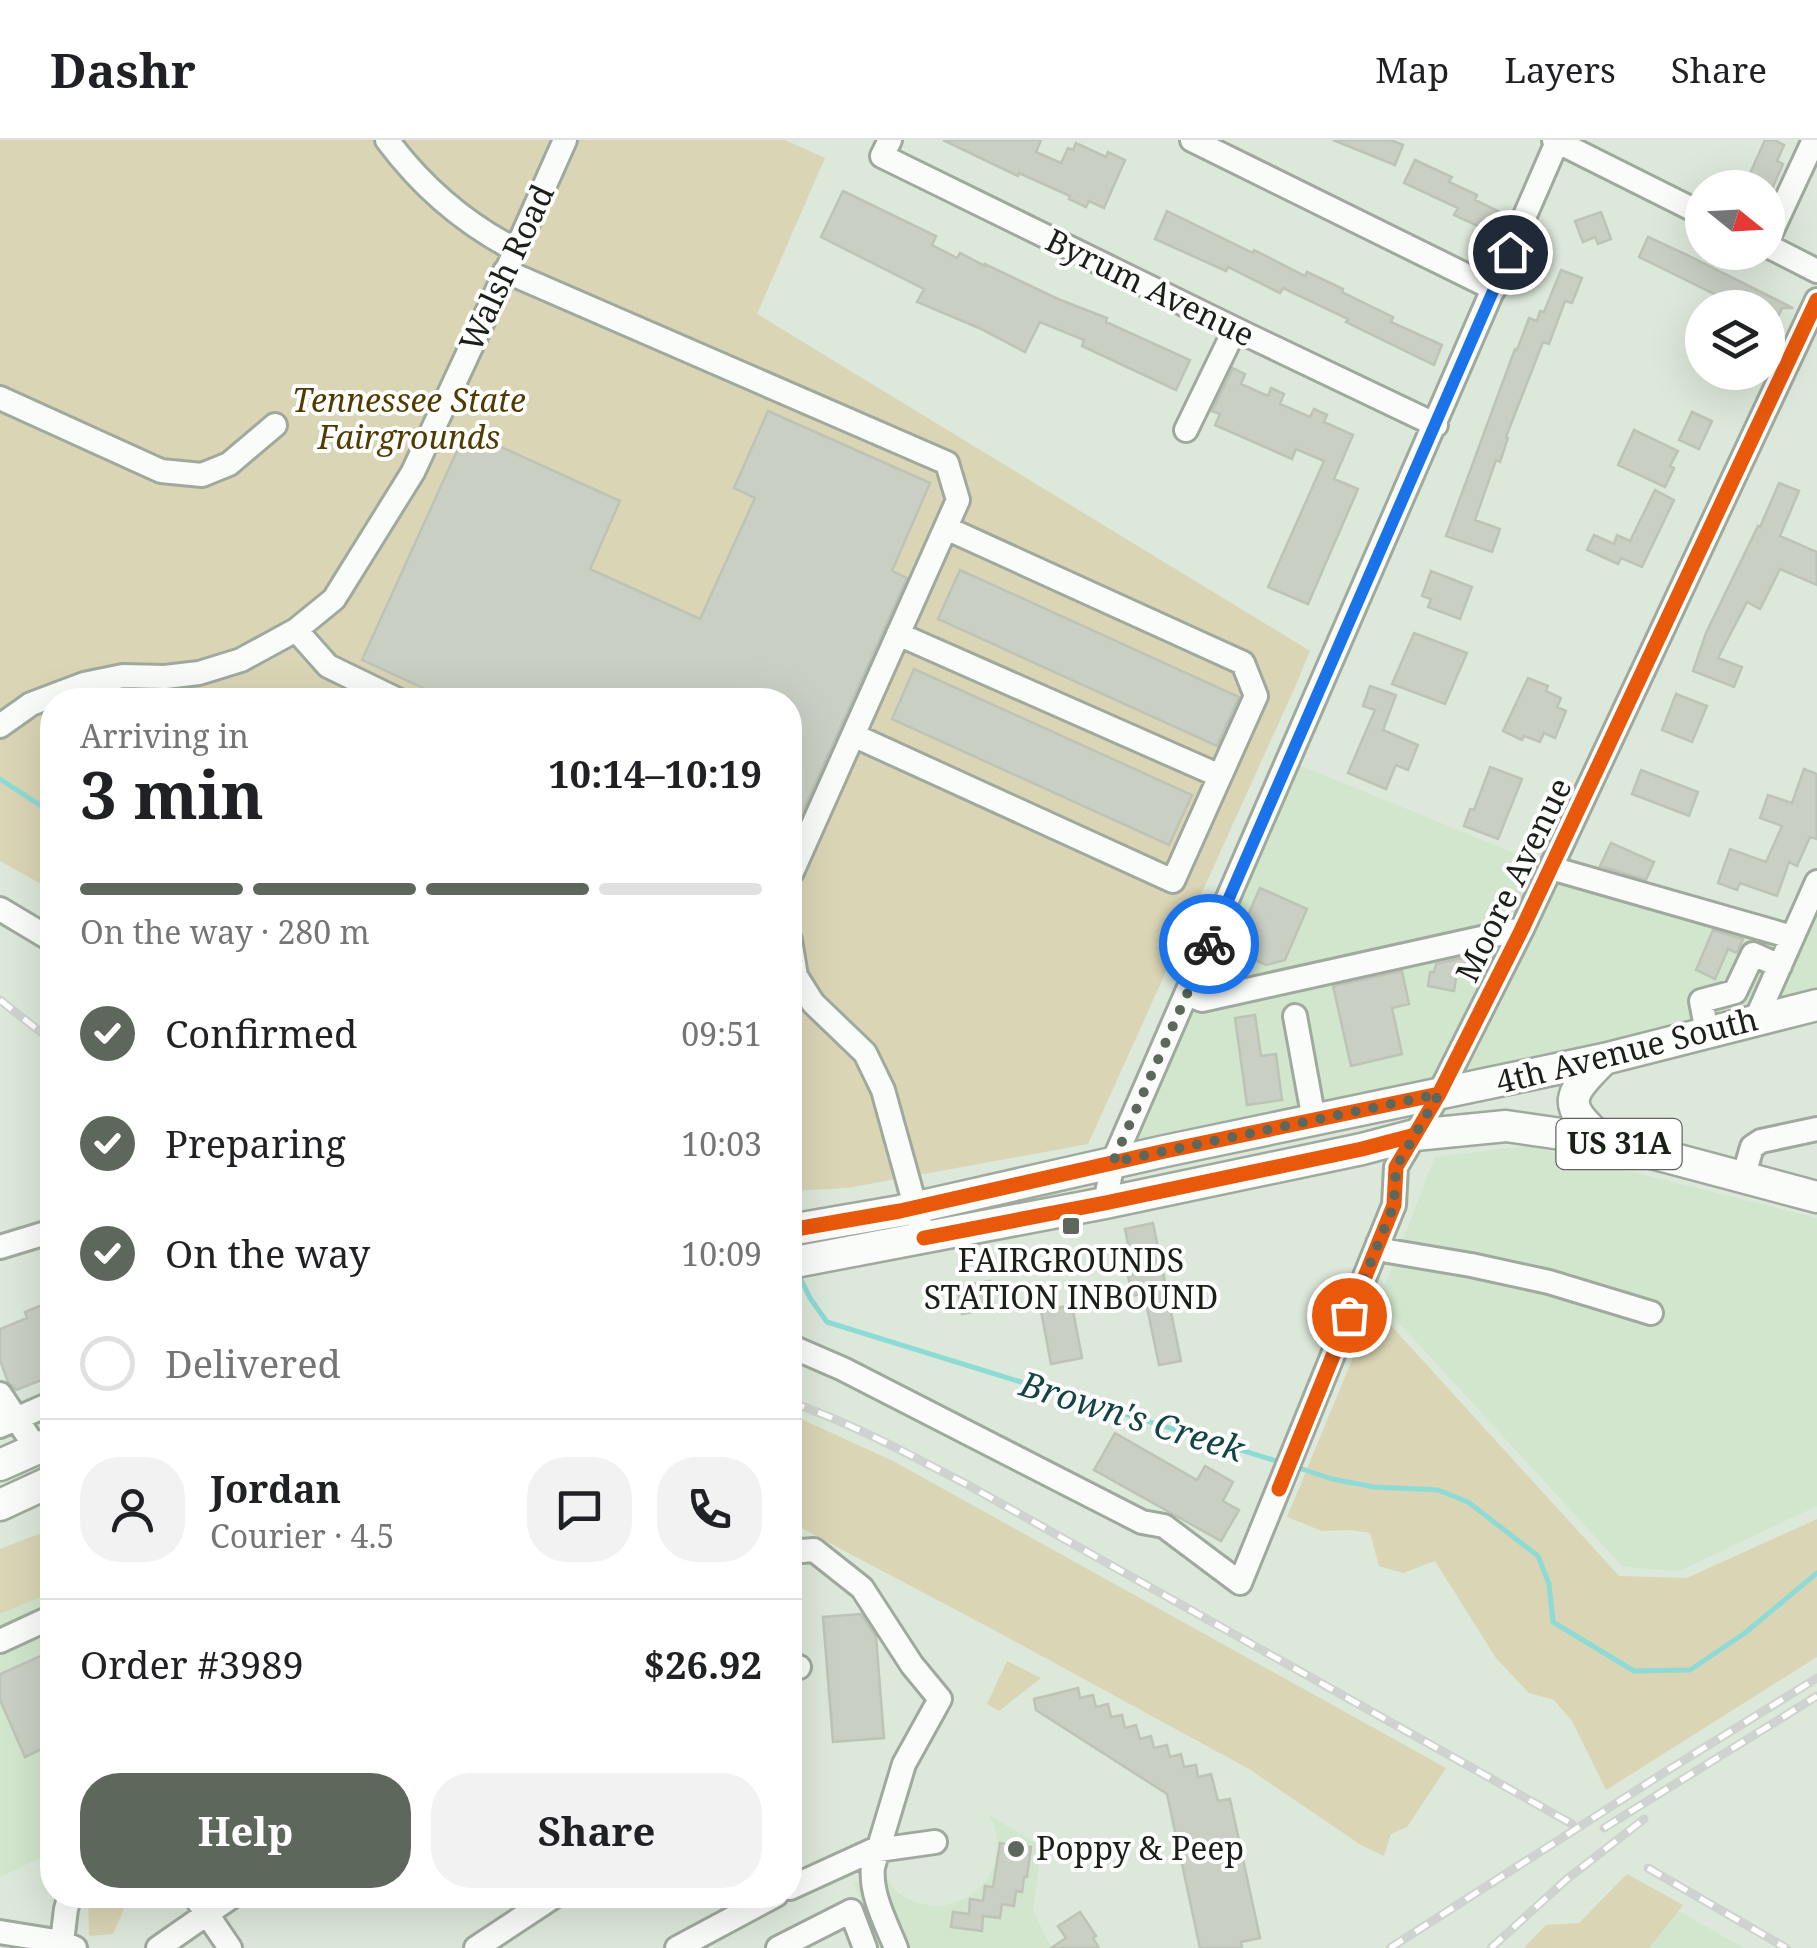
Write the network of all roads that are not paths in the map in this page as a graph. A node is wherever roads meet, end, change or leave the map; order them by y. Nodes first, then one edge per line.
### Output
1 (387, 140) edge
2 (565, 140) edge
3 (890, 140) edge
4 (1192, 140) edge
5 (1814, 140) edge
6 (1556, 141) edge
7 (1785, 202) edge
8 (1685, 206) edge
9 (1785, 255) edge
10 (511, 261) junction
11 (1817, 271) edge
12 (1494, 289) junction
13 (1817, 300) edge
14 (1235, 330) junction
15 (0, 398) edge
16 (275, 425) dead end
17 (1436, 425) junction
18 (1186, 430) dead end
19 (946, 528) junction
20 (296, 630) junction
21 (898, 634) junction
22 (73, 688) edge
23 (373, 688) edge
24 (40, 701) edge
25 (0, 726) edge
26 (853, 736) junction
27 (1220, 776) junction
28 (802, 850) edge
29 (1550, 868) junction
30 (1817, 882) edge
31 (0, 909) edge
32 (1522, 929) junction
33 (40, 933) edge
34 (1792, 938) junction
35 (1780, 966) junction
36 (802, 986) edge
37 (1187, 994) junction
38 (1817, 1005) edge
39 (1295, 1016) dead end
40 (1756, 1020) junction
41 (1707, 1032) junction
42 (1604, 1060) junction
43 (1439, 1094) junction
44 (1314, 1120) junction
45 (1817, 1129) edge
46 (1415, 1135) junction
47 (1603, 1140) junction
48 (1113, 1162) junction
49 (1744, 1178) junction
50 (1817, 1197) edge
51 (1105, 1203) junction
52 (915, 1208) junction
53 (802, 1227) edge
54 (40, 1235) edge
55 (924, 1238) junction
56 (1378, 1243) junction
57 (0, 1248) edge
58 (804, 1260) edge
59 (1651, 1313) dead end
60 (802, 1351) edge
61 (0, 1394) edge
62 (40, 1407) edge
63 (8, 1422) edge
64 (40, 1442) edge
65 (40, 1447) edge
66 (0, 1465) edge
67 (40, 1487) edge
68 (0, 1505) edge
69 (802, 1551) edge
70 (40, 1624) edge
71 (0, 1642) edge
72 (935, 1842) dead end
73 (878, 1849) junction
74 (802, 1883) edge
75 (66, 1908) edge
76 (197, 1908) edge
77 (204, 1908) edge
78 (536, 1908) edge
79 (752, 1908) edge
80 (0, 1932) edge
81 (55, 1944) edge
82 (158, 1948) edge
83 (230, 1948) edge
84 (476, 1948) edge
85 (677, 1948) edge
86 (778, 1948) edge
87 (864, 1948) edge
88 (896, 1948) edge

1 - 10 street
2 - 10 street, Walsh Road
3 - 14 street, Byrum Avenue
4 - 12 street
5 - 7 street
6 - 8 street
6 - 12 street
9 - 11 street
10 - 19 street
10 - 20 street, Walsh Road
12 - 17 street
13 - 29 street, Moore Avenue
14 - 17 street, Byrum Avenue
14 - 18 street
15 - 16 street
17 - 37 street
19 - 21 street
19 - 27 street
20 - 22 street, Walsh Road
20 - 23 street
21 - 26 street
21 - 27 street
24 - 25 street, Walsh Road
26 - 27 street
26 - 28 street
29 - 32 street, Moore Avenue
29 - 34 street
30 - 34 street
31 - 33 street
32 - 37 street
32 - 43 street, Moore Avenue
34 - 35 street
35 - 40 street
35 - 41 street
36 - 52 street
37 - 48 street
38 - 40 main road, 4th Avenue South / US 31A
39 - 44 street
40 - 41 main road, 4th Avenue South / US 31A
41 - 42 main road, 4th Avenue South / US 31A
42 - 43 main road, 4th Avenue South / US 31A
42 - 47 main road
43 - 44 main road, 4th Avenue South / US 31A
43 - 46 street, Moore Avenue
44 - 48 main road, 4th Avenue South / US 31A
45 - 49 street
46 - 47 main road, US 31A
46 - 51 main road, US 31A
46 - 56 street, Moore Avenue
47 - 49 main road, US 31A
48 - 51 street
48 - 52 main road, 4th Avenue South / US 31A
49 - 50 main road, US 31A
51 - 55 main road, US 31A
52 - 53 main road, 4th Avenue South / US 31A
52 - 55 street
54 - 57 street
55 - 58 main road, US 31A
56 - 59 street
56 - 60 street, Moore Avenue
61 - 63 street
62 - 63 street
63 - 64 street
65 - 66 main road
67 - 68 main road
69 - 73 street
70 - 71 street
72 - 73 street
73 - 74 street
73 - 88 street
75 - 81 street
76 - 82 street
77 - 83 street
78 - 84 street
79 - 85 street
80 - 81 street
86 - 87 street

